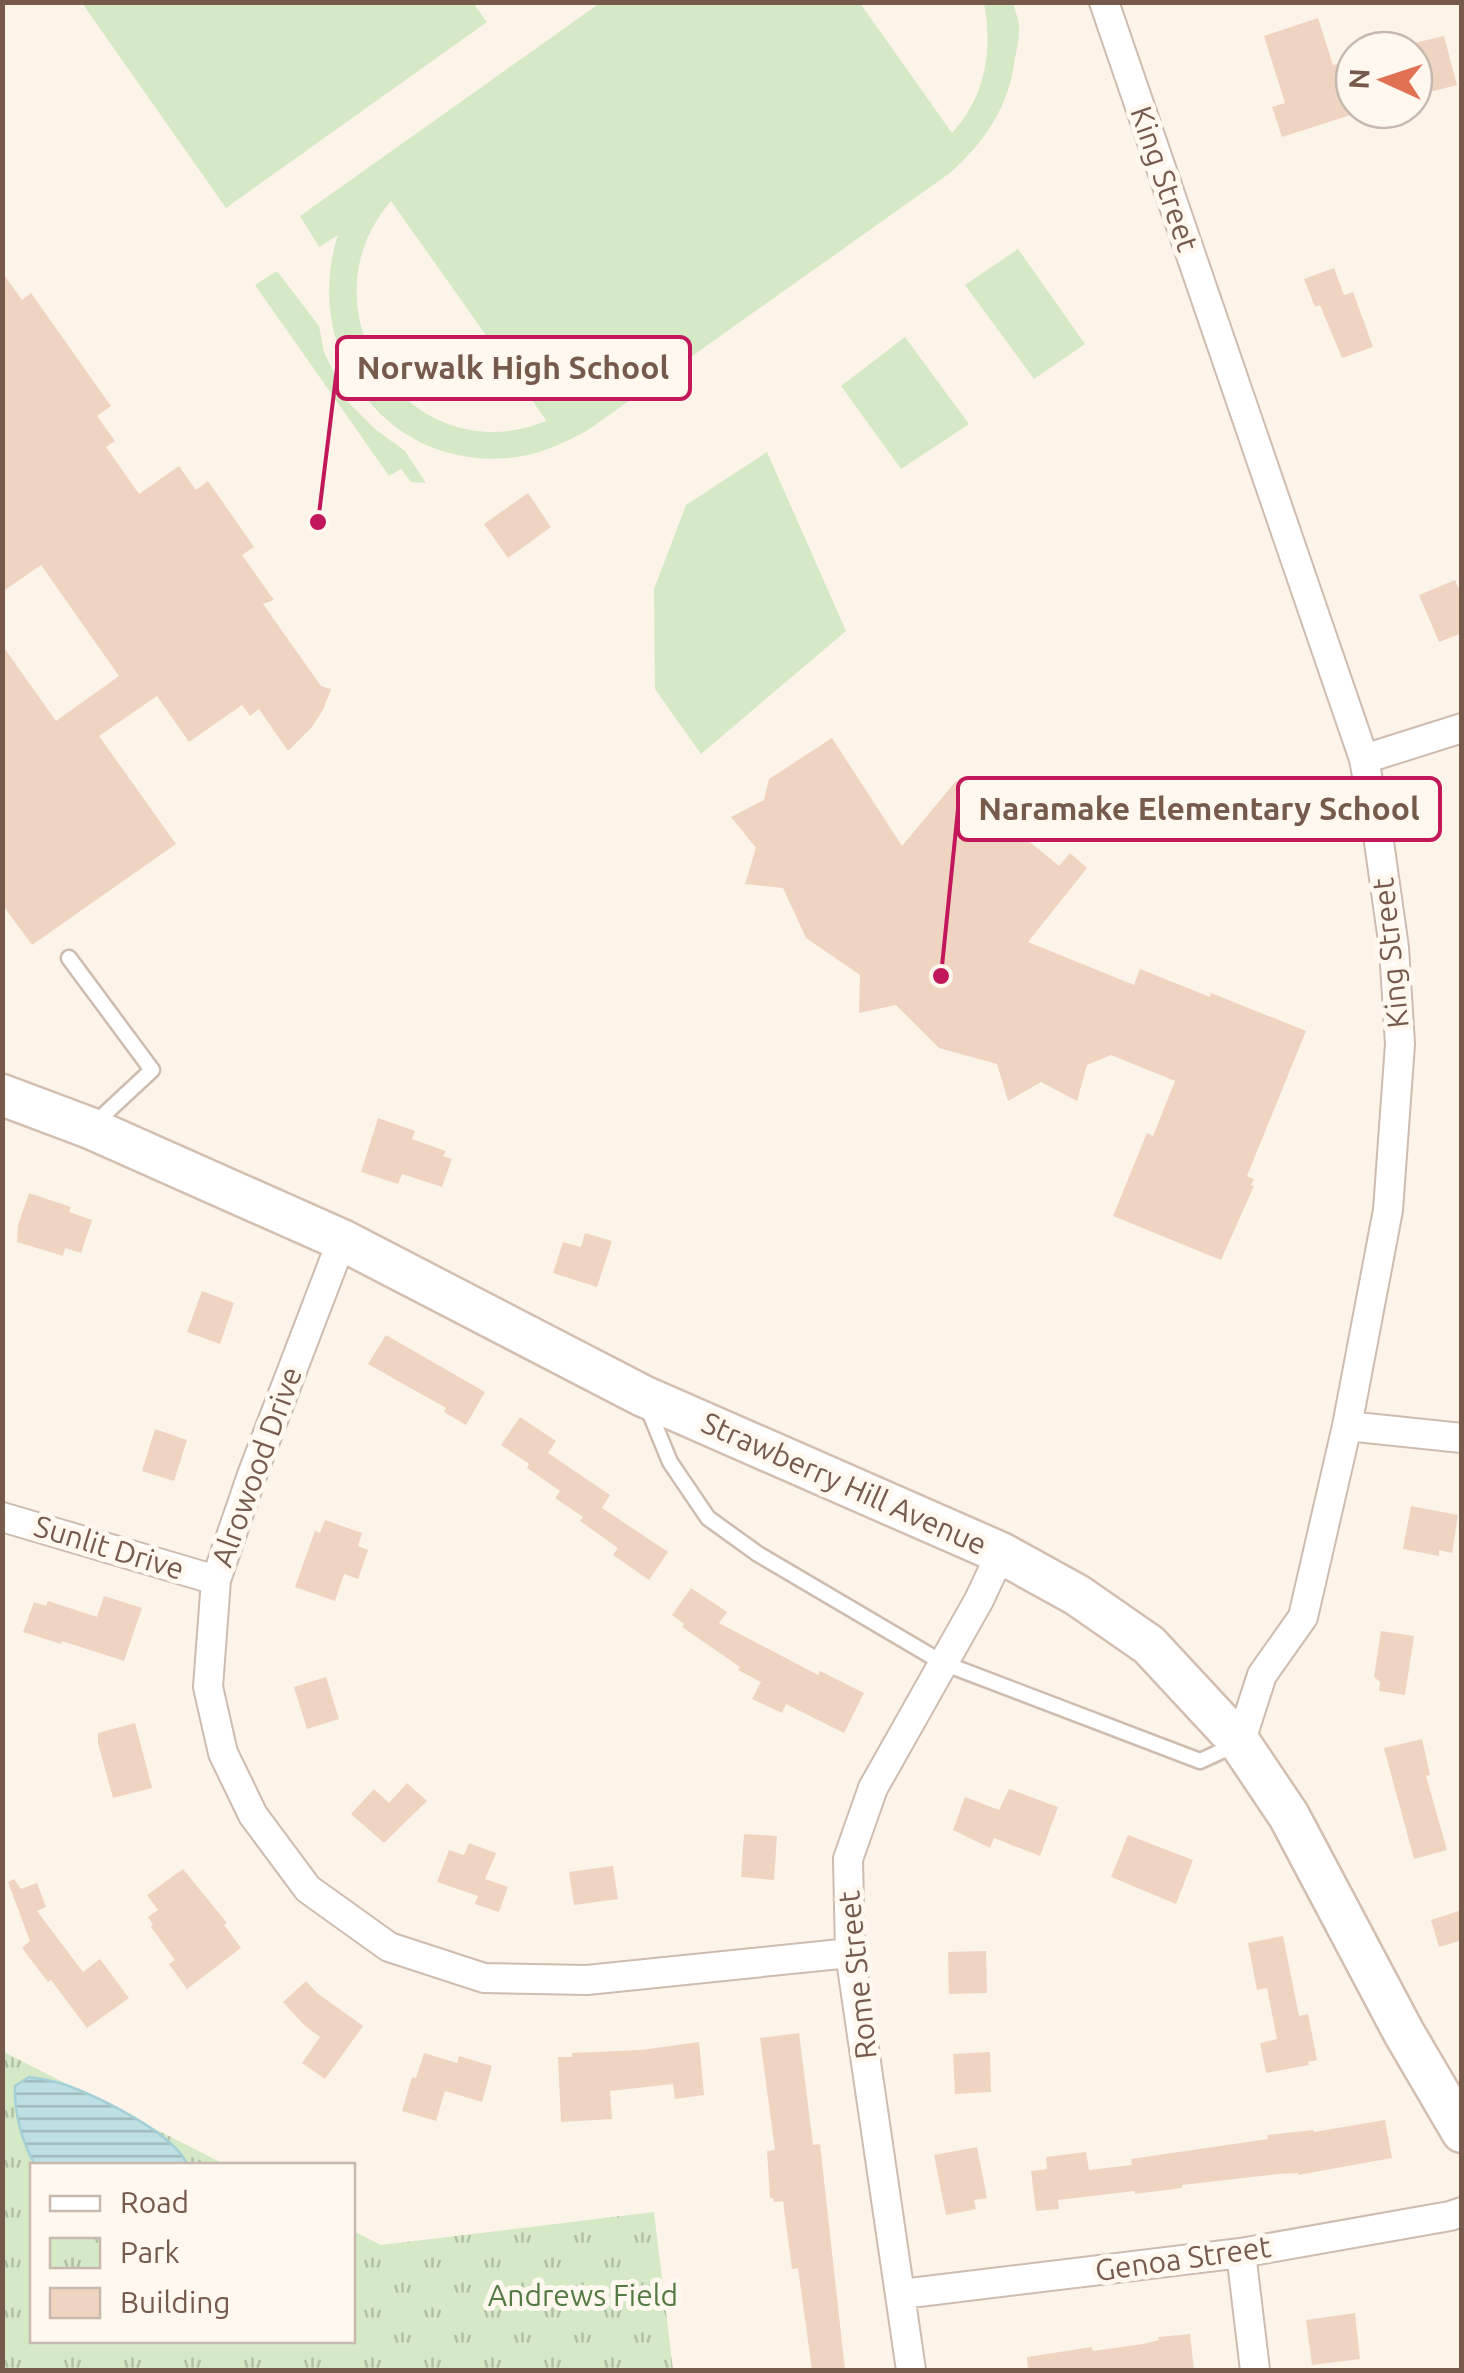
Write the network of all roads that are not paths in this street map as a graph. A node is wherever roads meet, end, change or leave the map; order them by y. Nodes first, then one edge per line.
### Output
1 (1104, 2) edge
2 (1462, 728) edge
3 (1364, 759) junction
4 (69, 958) dead end
5 (2, 1095) edge
6 (90, 1128) junction
7 (342, 1240) junction
8 (643, 1396) junction
9 (1347, 1426) junction
10 (1462, 1438) edge
11 (2, 1517) edge
12 (1001, 1553) junction
13 (216, 1580) junction
14 (944, 1664) junction
15 (1240, 1743) junction
16 (850, 1953) junction
17 (1458, 2116) edge
18 (1462, 2212) edge
19 (1241, 2253) junction
20 (902, 2294) junction
21 (911, 2370) edge
22 (1255, 2370) edge

1 - 3 street, King Street
2 - 3 street
3 - 9 street, King Street
4 - 6 lane
5 - 6 main road, Strawberry Hill Avenue
6 - 7 main road, Strawberry Hill Avenue
7 - 8 main road, Strawberry Hill Avenue
7 - 13 street, Alrowood Drive
8 - 12 main road, Strawberry Hill Avenue
8 - 14 lane
9 - 10 street
9 - 15 street, King Street
11 - 13 street, Sunlit Drive
12 - 14 street, Rome Street
12 - 15 main road, Strawberry Hill Avenue
13 - 16 street, Alrowood Drive
14 - 15 lane
14 - 16 street, Rome Street
15 - 17 main road, Strawberry Hill Avenue
16 - 20 street, Rome Street
18 - 19 street, Genoa Street
19 - 20 street, Genoa Street
19 - 22 street
20 - 21 street, Rome Street

